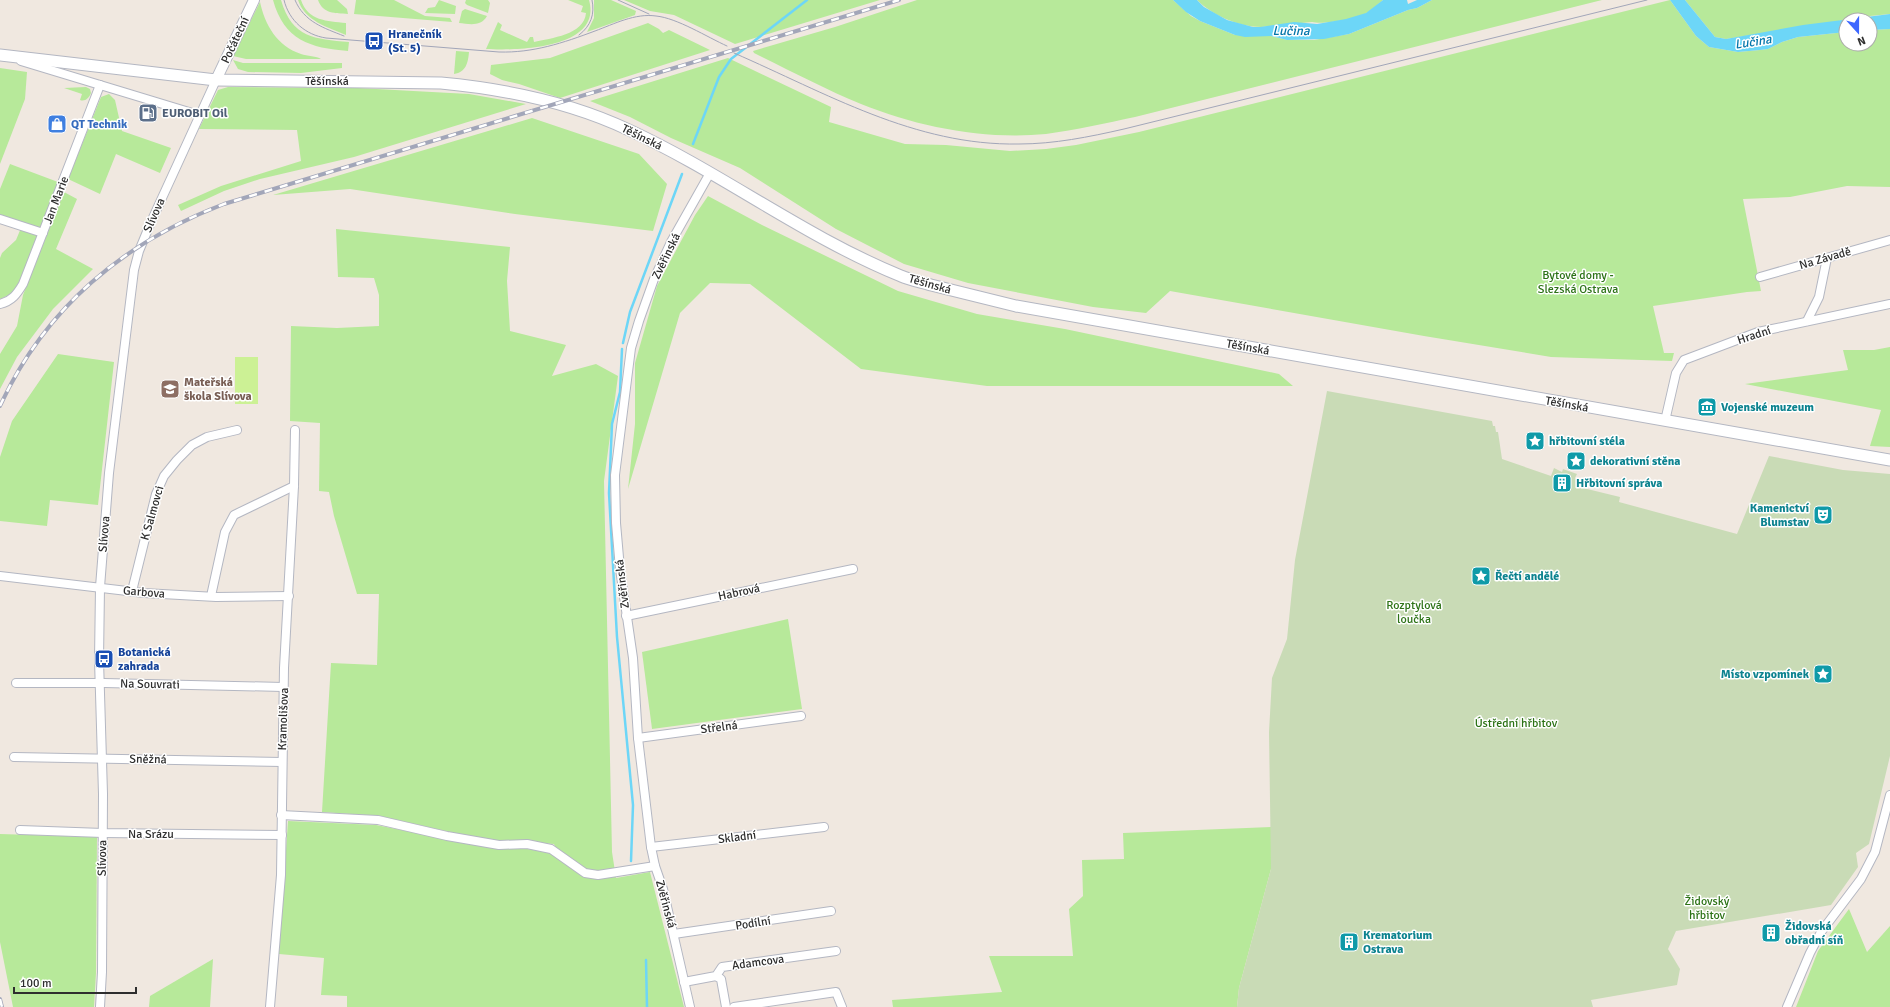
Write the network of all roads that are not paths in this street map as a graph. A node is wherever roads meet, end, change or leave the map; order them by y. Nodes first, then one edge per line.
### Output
1 (254, 0) edge
2 (4, 55) edge
3 (216, 80) junction
4 (100, 85) junction
5 (199, 115) junction
6 (710, 173) junction
7 (0, 219) edge
8 (43, 233) junction
9 (1890, 240) edge
10 (1827, 258) junction
11 (1760, 277) dead end
12 (0, 304) edge
13 (1890, 304) edge
14 (1807, 321) junction
15 (1665, 421) junction
16 (237, 430) dead end
17 (295, 430) dead end
18 (1890, 460) edge
19 (294, 486) junction
20 (853, 569) dead end
21 (0, 576) edge
22 (100, 587) junction
23 (132, 591) junction
24 (211, 596) junction
25 (288, 596) junction
26 (626, 616) junction
27 (100, 682) junction
28 (16, 683) dead end
29 (283, 687) junction
30 (801, 716) dead end
31 (638, 738) junction
32 (14, 757) dead end
33 (103, 758) junction
34 (282, 762) junction
35 (1890, 795) edge
36 (281, 815) junction
37 (824, 827) dead end
38 (20, 830) dead end
39 (103, 833) junction
40 (282, 835) junction
41 (651, 847) junction
42 (655, 866) junction
43 (831, 911) dead end
44 (674, 934) junction
45 (836, 951) dead end
46 (716, 976) junction
47 (684, 982) junction
48 (100, 1007) edge
49 (270, 1007) edge
50 (690, 1007) edge
51 (726, 1007) edge
52 (734, 1007) edge
53 (842, 1007) edge
54 (1787, 1007) edge

1 - 3 street, Počáteční
2 - 3 main road, Těšínská
2 - 4 street
3 - 5 street, Slívova
3 - 6 main road, Těšínská
4 - 5 street
4 - 8 street, Jan Marie
5 - 22 street, Slívova
6 - 15 main road, Těšínská
6 - 26 street, Zvěřinská
7 - 8 street
8 - 12 street, Jan Marie
9 - 10 street, Na Závadě
10 - 11 street, Na Závadě
10 - 14 street
13 - 14 street, Hradní
14 - 15 street, Hradní
15 - 18 main road, Těšínská
16 - 23 street, K Salmovci
17 - 19 street, Kramolišova
19 - 24 street
19 - 25 street, Kramolišova
20 - 26 street, Habrová
21 - 22 street, Garbova
22 - 23 street, Garbova
22 - 27 street, Slívova
23 - 24 street, Garbova
24 - 25 street, Garbova
25 - 29 street, Kramolišova
26 - 31 street, Zvěřinská
27 - 28 street, Na Souvrati
27 - 29 street, Na Souvrati
27 - 33 street, Slívova
29 - 34 street, Kramolišova
30 - 31 street, Střelná
31 - 41 street, Zvěřinská
32 - 33 street, Sněžná
33 - 34 street, Sněžná
33 - 39 street, Slívova
34 - 36 street, Kramolišova
35 - 54 street
36 - 40 street, Kramolišova
36 - 42 street
37 - 41 street, Skladní
38 - 39 street, Na Srázu
39 - 40 street, Na Srázu
39 - 48 street, Slívova
40 - 49 street, Kramolišova
41 - 42 street, Zvěřinská
42 - 44 street, Zvěřinská
43 - 44 street, Podílní
44 - 47 street, Zvěřinská
45 - 46 street, Adamcova
46 - 47 street, Adamcova
46 - 51 street
47 - 50 street, Zvěřinská
52 - 53 street

